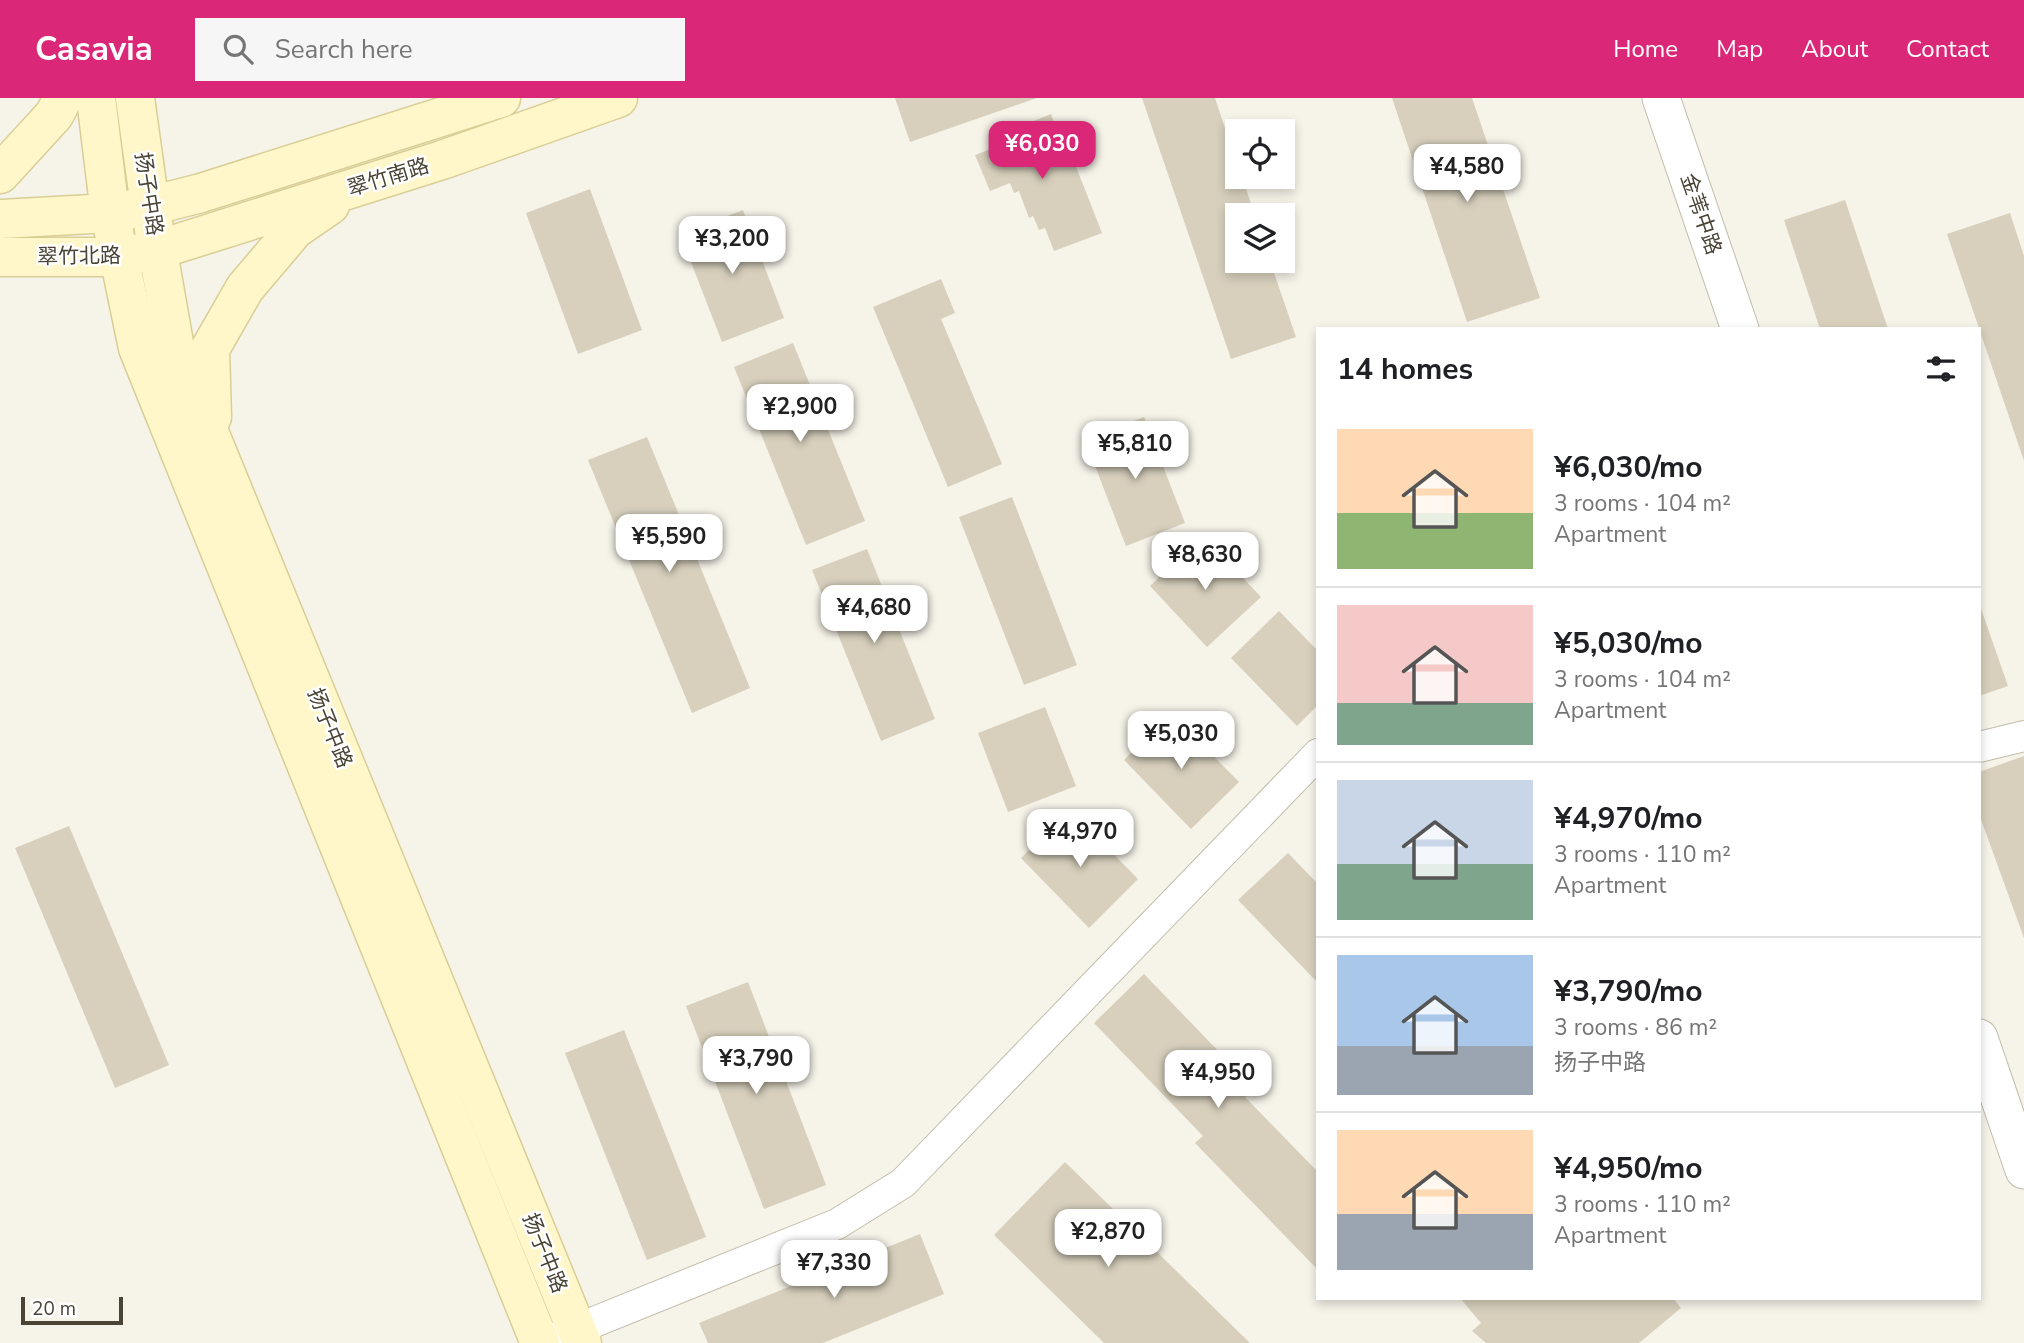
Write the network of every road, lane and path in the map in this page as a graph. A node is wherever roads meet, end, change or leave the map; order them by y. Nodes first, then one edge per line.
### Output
1 (63, 98) edge
2 (96, 98) edge
3 (135, 98) edge
4 (501, 98) edge
5 (618, 98) edge
6 (1661, 98) edge
7 (0, 174) edge
8 (357, 186) junction
9 (149, 206) junction
10 (110, 213) junction
11 (0, 219) edge
12 (157, 250) junction
13 (0, 257) edge
14 (119, 257) junction
15 (1739, 327) edge
16 (212, 440) junction
17 (2024, 736) edge
18 (1981, 747) edge
19 (1316, 756) edge
20 (1981, 1044) edge
21 (2024, 1170) edge
22 (579, 1336) edge
23 (541, 1343) edge

1 - 7 main road
2 - 10 main road, 扬子中路
3 - 9 main road, 扬子中路
4 - 9 main road, 翠竹南路
5 - 8 main road, 翠竹南路
6 - 15 street, 金苇中路
8 - 12 main road, 翠竹南路
8 - 16 main road
9 - 10 main road, 翠竹北路
9 - 12 main road, 扬子中路
10 - 11 main road, 翠竹北路
10 - 14 main road, 扬子中路
12 - 14 main road, 翠竹北路
12 - 16 main road, 扬子中路
13 - 14 main road, 翠竹北路
14 - 23 main road, 扬子中路
16 - 22 main road, 扬子中路
17 - 18 street
19 - 22 street
20 - 21 street
22 - 23 street

